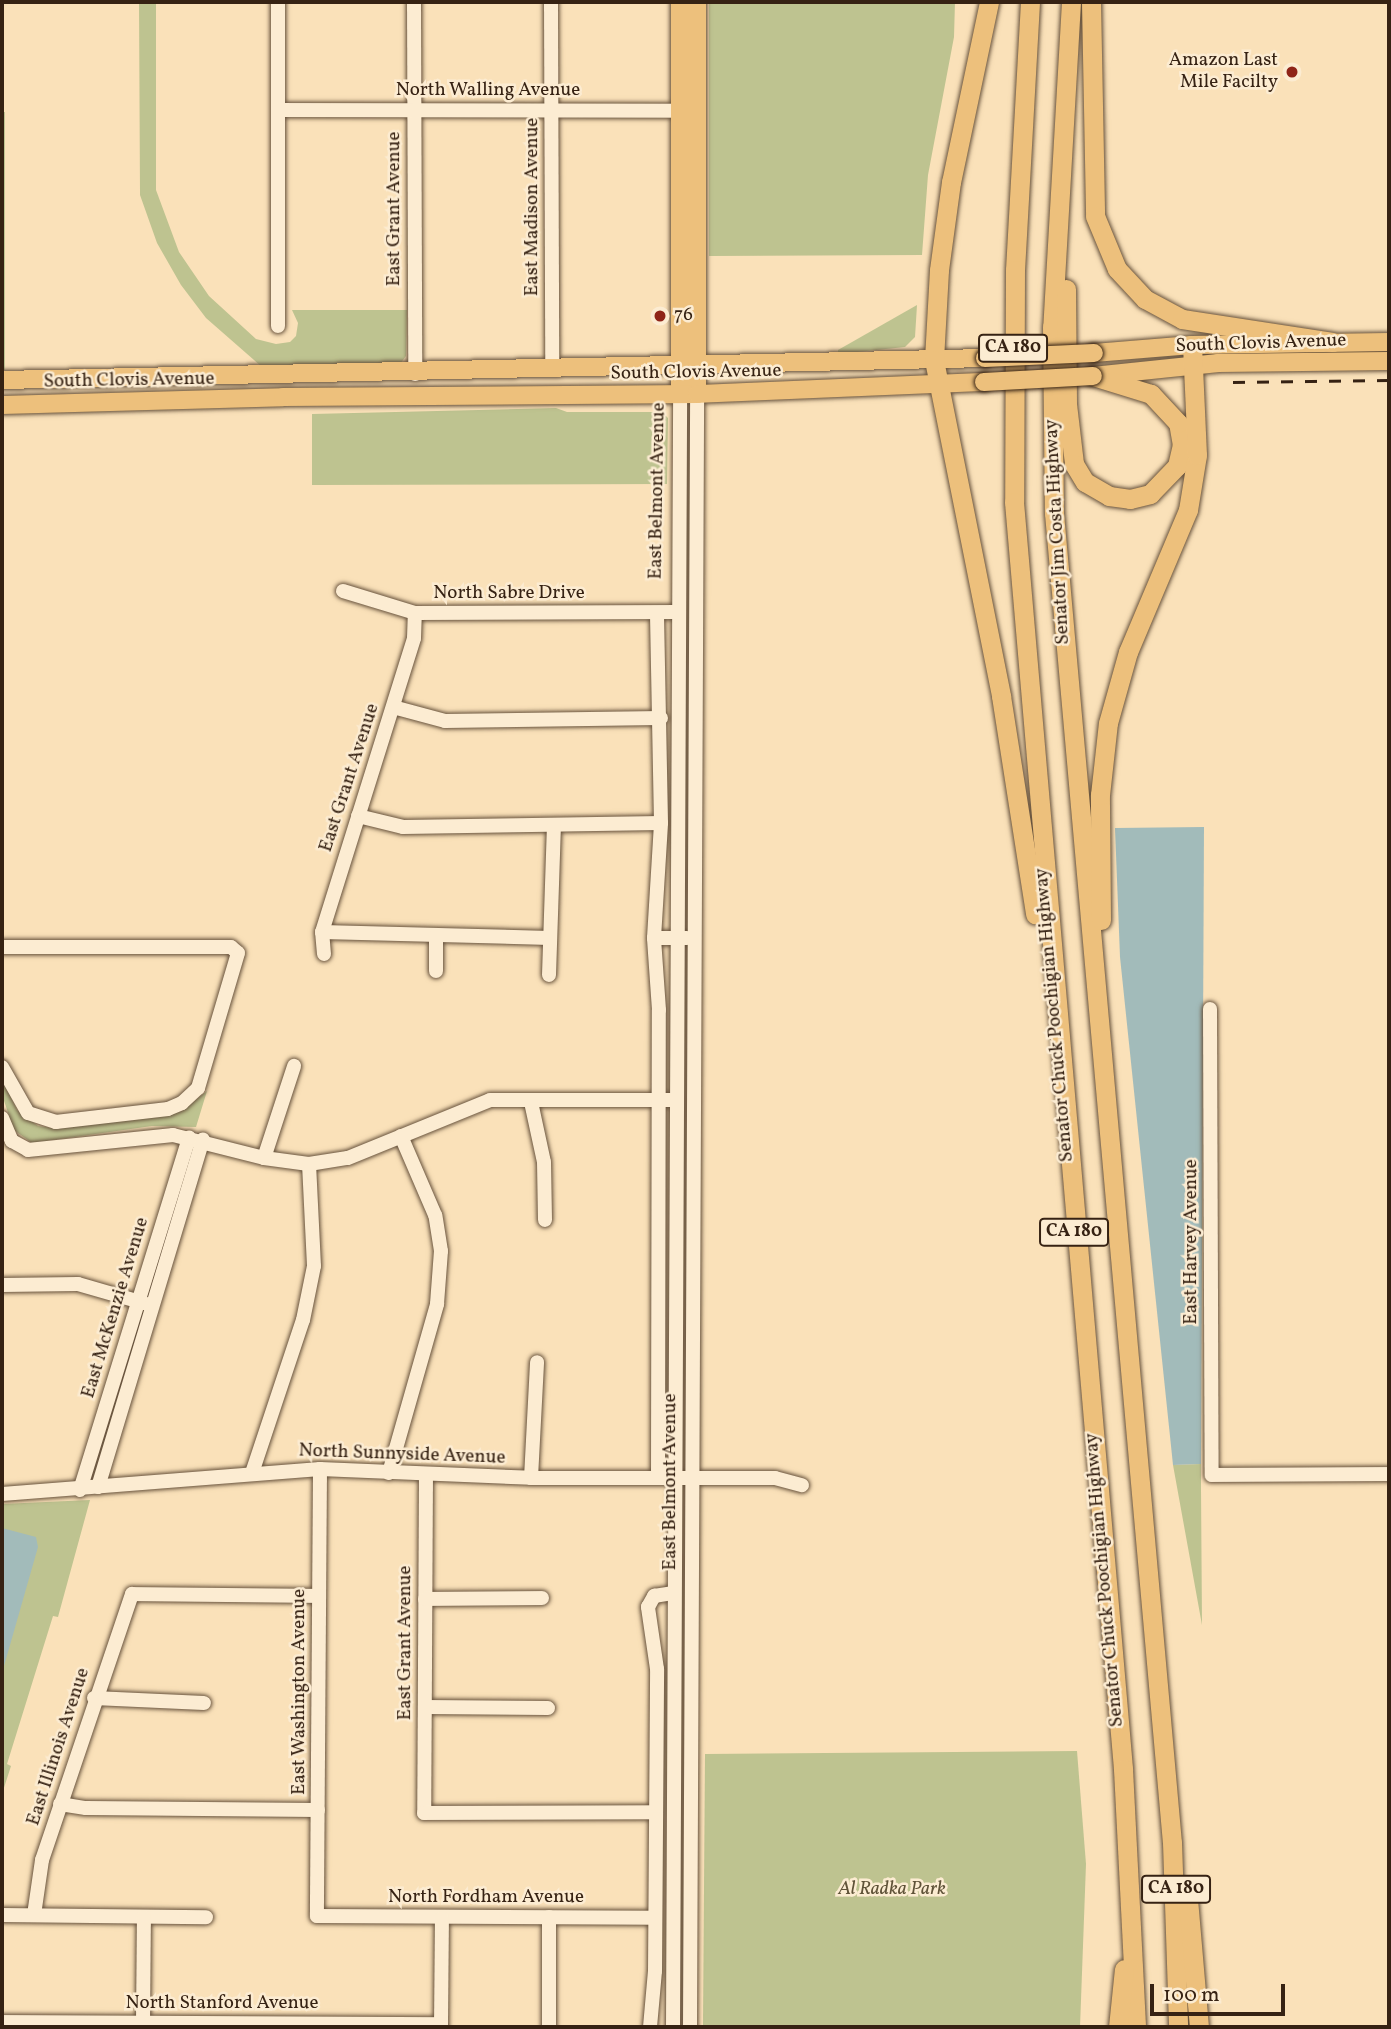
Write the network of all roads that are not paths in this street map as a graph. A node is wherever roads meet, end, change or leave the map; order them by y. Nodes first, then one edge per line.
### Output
1 (278, 2) edge
2 (414, 2) edge
3 (551, 2) edge
4 (680, 2) edge
5 (697, 2) edge
6 (989, 2) edge
7 (1030, 2) edge
8 (1070, 2) edge
9 (1091, 2) edge
10 (278, 110) junction
11 (414, 110) junction
12 (552, 110) junction
13 (1064, 110) junction
14 (689, 111) junction
15 (278, 326) dead end
16 (1332, 342) junction
17 (1389, 342) edge
18 (1192, 345) junction
19 (1389, 352) edge
20 (934, 360) junction
21 (1389, 361) edge
22 (1283, 362) junction
23 (1194, 365) junction
24 (689, 368) junction
25 (552, 370) junction
26 (492, 372) junction
27 (415, 374) junction
28 (1094, 376) junction
29 (2, 380) edge
30 (937, 385) junction
31 (689, 394) junction
32 (440, 395) junction
33 (365, 396) junction
34 (2, 405) edge
35 (343, 591) dead end
36 (678, 612) junction
37 (415, 613) junction
38 (657, 613) junction
39 (393, 707) junction
40 (661, 718) junction
41 (358, 816) junction
42 (661, 823) junction
43 (554, 825) junction
44 (322, 932) junction
45 (436, 935) junction
46 (550, 938) junction
47 (654, 938) junction
48 (678, 938) junction
49 (695, 938) junction
50 (2, 947) edge
51 (324, 954) dead end
52 (436, 971) dead end
53 (549, 975) dead end
54 (1210, 1009) dead end
55 (1101, 1061) junction
56 (293, 1066) dead end
57 (2, 1067) edge
58 (1060, 1068) junction
59 (658, 1100) junction
60 (677, 1100) junction
61 (531, 1102) junction
62 (2, 1118) edge
63 (401, 1136) junction
64 (196, 1138) junction
65 (264, 1158) junction
66 (309, 1164) junction
67 (545, 1220) dead end
68 (2, 1285) edge
69 (137, 1301) junction
70 (152, 1306) junction
71 (537, 1362) dead end
72 (320, 1469) junction
73 (252, 1473) junction
74 (389, 1473) junction
75 (426, 1474) junction
76 (1389, 1474) edge
77 (658, 1477) junction
78 (676, 1477) junction
79 (692, 1477) junction
80 (531, 1478) junction
81 (802, 1485) dead end
82 (98, 1487) junction
83 (80, 1490) junction
84 (2, 1494) edge
85 (674, 1593) junction
86 (319, 1596) junction
87 (542, 1598) dead end
88 (425, 1599) junction
89 (674, 1690) junction
90 (94, 1698) junction
91 (204, 1703) dead end
92 (425, 1707) junction
93 (548, 1708) dead end
94 (1164, 1751) junction
95 (691, 1797) junction
96 (60, 1804) junction
97 (318, 1810) junction
98 (656, 1812) junction
99 (1130, 1863) junction
100 (2, 1915) edge
101 (34, 1915) junction
102 (317, 1916) joint
103 (144, 1917) junction
104 (206, 1917) dead end
105 (550, 1917) junction
106 (442, 1918) junction
107 (655, 1918) junction
108 (2, 2022) edge
109 (143, 2023) junction
110 (226, 2026) edge
111 (336, 2026) edge
112 (441, 2026) edge
113 (650, 2026) edge
114 (673, 2026) edge
115 (690, 2026) edge
116 (549, 2027) edge
117 (1118, 2027) edge
118 (1136, 2027) edge
119 (1178, 2027) edge
120 (1199, 2027) edge

1 - 10 street
2 - 11 street, East Grant Avenue
3 - 12 street, East Madison Avenue
4 - 14 main road, East Belmont Avenue
5 - 14 main road, East Belmont Avenue
6 - 20 highway
7 - 58 highway, Senator Chuck Poochigian Highway / CA 180
8 - 13 highway, Senator Jim Costa Highway / CA 180
9 - 16 highway
10 - 11 street, North Walling Avenue
10 - 15 street
11 - 12 street, North Walling Avenue
11 - 27 street, East Grant Avenue
12 - 14 street, North Walling Avenue
12 - 25 street, East Madison Avenue
13 - 28 highway
13 - 55 highway, Senator Jim Costa Highway / CA 180
14 - 24 main road, East Belmont Avenue
16 - 17 main road, South Clovis Avenue
16 - 18 main road, South Clovis Avenue
18 - 20 main road, South Clovis Avenue, bridge
18 - 23 highway
19 - 22 main road
20 - 24 main road, South Clovis Avenue
20 - 30 highway
21 - 22 main road, South Clovis Avenue
22 - 23 main road, South Clovis Avenue
23 - 28 main road, South Clovis Avenue
23 - 55 highway
24 - 25 main road, South Clovis Avenue
24 - 31 main road, East Belmont Avenue
25 - 26 main road, South Clovis Avenue
25 - 32 main road
26 - 27 main road, South Clovis Avenue
26 - 33 main road
27 - 29 main road, South Clovis Avenue
28 - 30 main road, South Clovis Avenue, bridge
30 - 31 main road, South Clovis Avenue
30 - 58 highway
31 - 32 main road, South Clovis Avenue
31 - 36 street, East Belmont Avenue
31 - 49 street, East Belmont Avenue
32 - 33 main road, South Clovis Avenue
33 - 34 main road, South Clovis Avenue
35 - 37 street, North Sabre Drive
36 - 38 street, North Sabre Drive
36 - 48 street, East Belmont Avenue
37 - 38 street, North Sabre Drive
37 - 39 street, East Grant Avenue
38 - 40 street, East Belmont Avenue
39 - 40 street
39 - 41 street, East Grant Avenue
40 - 42 street, East Belmont Avenue
41 - 43 street
41 - 44 street, East Grant Avenue
42 - 43 street
42 - 47 street, East Belmont Avenue
43 - 46 street
44 - 45 street
44 - 51 street, East Grant Avenue
45 - 46 street
45 - 52 street
46 - 53 street
47 - 48 street
47 - 59 street, East Belmont Avenue
48 - 49 street
48 - 60 street, East Belmont Avenue
49 - 79 street, East Belmont Avenue
50 - 57 street
54 - 76 street, East Harvey Avenue
55 - 94 highway, CA 180
56 - 65 street
58 - 99 highway, Senator Chuck Poochigian Highway / CA 180
59 - 60 street
59 - 61 street
59 - 77 street, East Belmont Avenue
60 - 78 street, East Belmont Avenue
61 - 63 street
61 - 67 street
62 - 64 street
63 - 66 street
63 - 74 street
64 - 65 street
64 - 69 street, East McKenzie Avenue
64 - 70 street, East McKenzie Avenue
65 - 66 street
66 - 73 street
68 - 69 street
69 - 70 street
69 - 83 street, East McKenzie Avenue
70 - 82 street, East McKenzie Avenue
71 - 80 street
72 - 73 street, North Sunnyside Avenue
72 - 74 street, North Sunnyside Avenue
72 - 86 street, East Washington Avenue
73 - 82 street, North Sunnyside Avenue
74 - 75 street, North Sunnyside Avenue
75 - 80 street, North Sunnyside Avenue
75 - 88 street, East Grant Avenue
77 - 78 street, North Sunnyside Avenue
77 - 80 street, North Sunnyside Avenue
78 - 79 street, North Sunnyside Avenue
78 - 85 street, East Belmont Avenue
79 - 81 street, North Sunnyside Avenue
79 - 95 street, East Belmont Avenue
82 - 83 street, North Sunnyside Avenue
83 - 84 street, North Sunnyside Avenue
85 - 89 street, East Belmont Avenue
85 - 98 street, East Belmont Avenue
86 - 90 street, East Illinois Avenue
86 - 97 street, East Washington Avenue
87 - 88 street
88 - 92 street, East Grant Avenue
89 - 95 street
89 - 114 street, East Belmont Avenue
90 - 91 street
90 - 96 street, East Illinois Avenue
92 - 93 street
92 - 98 street, East Grant Avenue
94 - 119 highway, CA 180
94 - 120 highway
95 - 115 street, East Belmont Avenue
96 - 97 street
96 - 101 street, East Illinois Avenue
97 - 102 street, East Washington Avenue
98 - 107 street, East Belmont Avenue
99 - 117 highway
99 - 118 highway, Senator Chuck Poochigian Highway / CA 180
100 - 101 street
101 - 103 street
102 - 106 street, North Fordham Avenue
103 - 104 street
103 - 109 street
105 - 106 street, North Fordham Avenue
105 - 107 street, North Fordham Avenue
105 - 116 street
106 - 112 street
107 - 113 street, East Belmont Avenue
108 - 109 street, North Stanford Avenue
109 - 110 street, North Stanford Avenue
110 - 111 street, North Stanford Avenue
111 - 112 street, North Stanford Avenue
113 - 114 street
114 - 115 street

